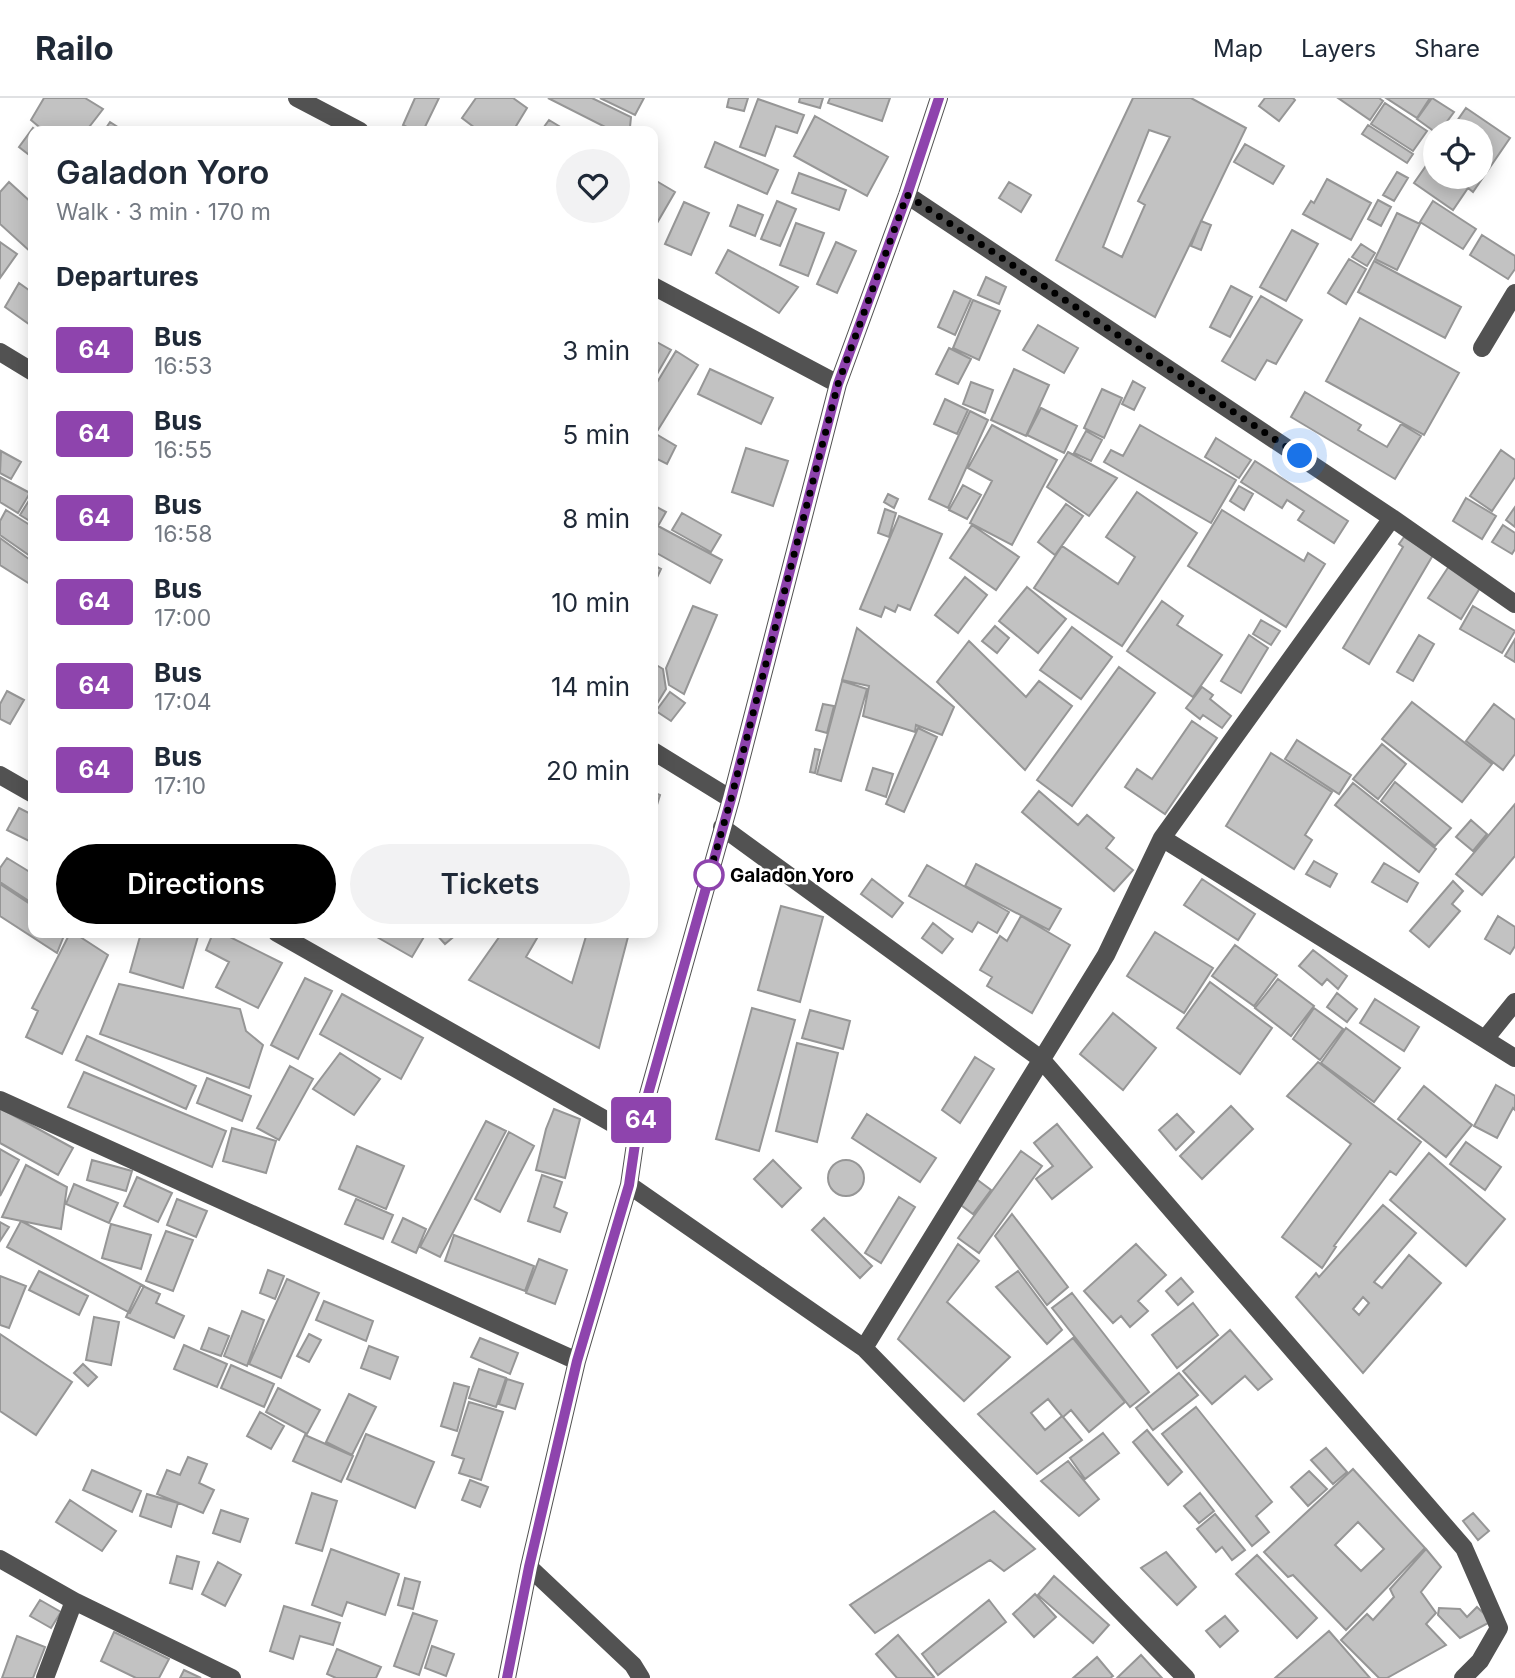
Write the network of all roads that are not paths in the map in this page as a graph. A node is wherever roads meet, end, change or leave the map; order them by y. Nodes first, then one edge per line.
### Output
1 (297, 98) edge
2 (939, 98) edge
3 (350, 126) edge
4 (907, 195) junction
5 (658, 289) edge
6 (1515, 293) edge
7 (1482, 348) dead end
8 (0, 352) edge
9 (28, 369) edge
10 (838, 384) junction
11 (1392, 518) junction
12 (1515, 604) edge
13 (658, 754) edge
14 (0, 775) edge
15 (28, 791) edge
16 (731, 799) junction
17 (722, 827) junction
18 (1162, 838) junction
19 (286, 938) edge
20 (1515, 1002) edge
21 (1485, 1039) junction
22 (1515, 1058) edge
23 (1041, 1059) junction
24 (0, 1100) edge
25 (636, 1137) junction
26 (629, 1185) junction
27 (864, 1348) junction
28 (577, 1361) junction
29 (0, 1559) edge
30 (529, 1567) junction
31 (74, 1601) junction
32 (45, 1678) edge
33 (232, 1678) edge
34 (507, 1678) edge
35 (641, 1678) edge
36 (1186, 1678) edge
37 (1463, 1678) edge

1 - 3 street
2 - 4 street
4 - 10 street
4 - 11 street
5 - 10 street
6 - 7 street
8 - 9 street
10 - 16 street
11 - 12 street
11 - 18 street
13 - 16 street
14 - 15 street
16 - 17 street
17 - 23 street
17 - 25 street
18 - 21 street
18 - 23 street
19 - 25 street
20 - 21 street
21 - 22 street
23 - 27 street
23 - 37 street
24 - 28 street
25 - 26 street
26 - 27 street
26 - 28 street
27 - 36 street
28 - 30 street
29 - 31 street
30 - 34 street
30 - 35 street
31 - 32 street
31 - 33 street

